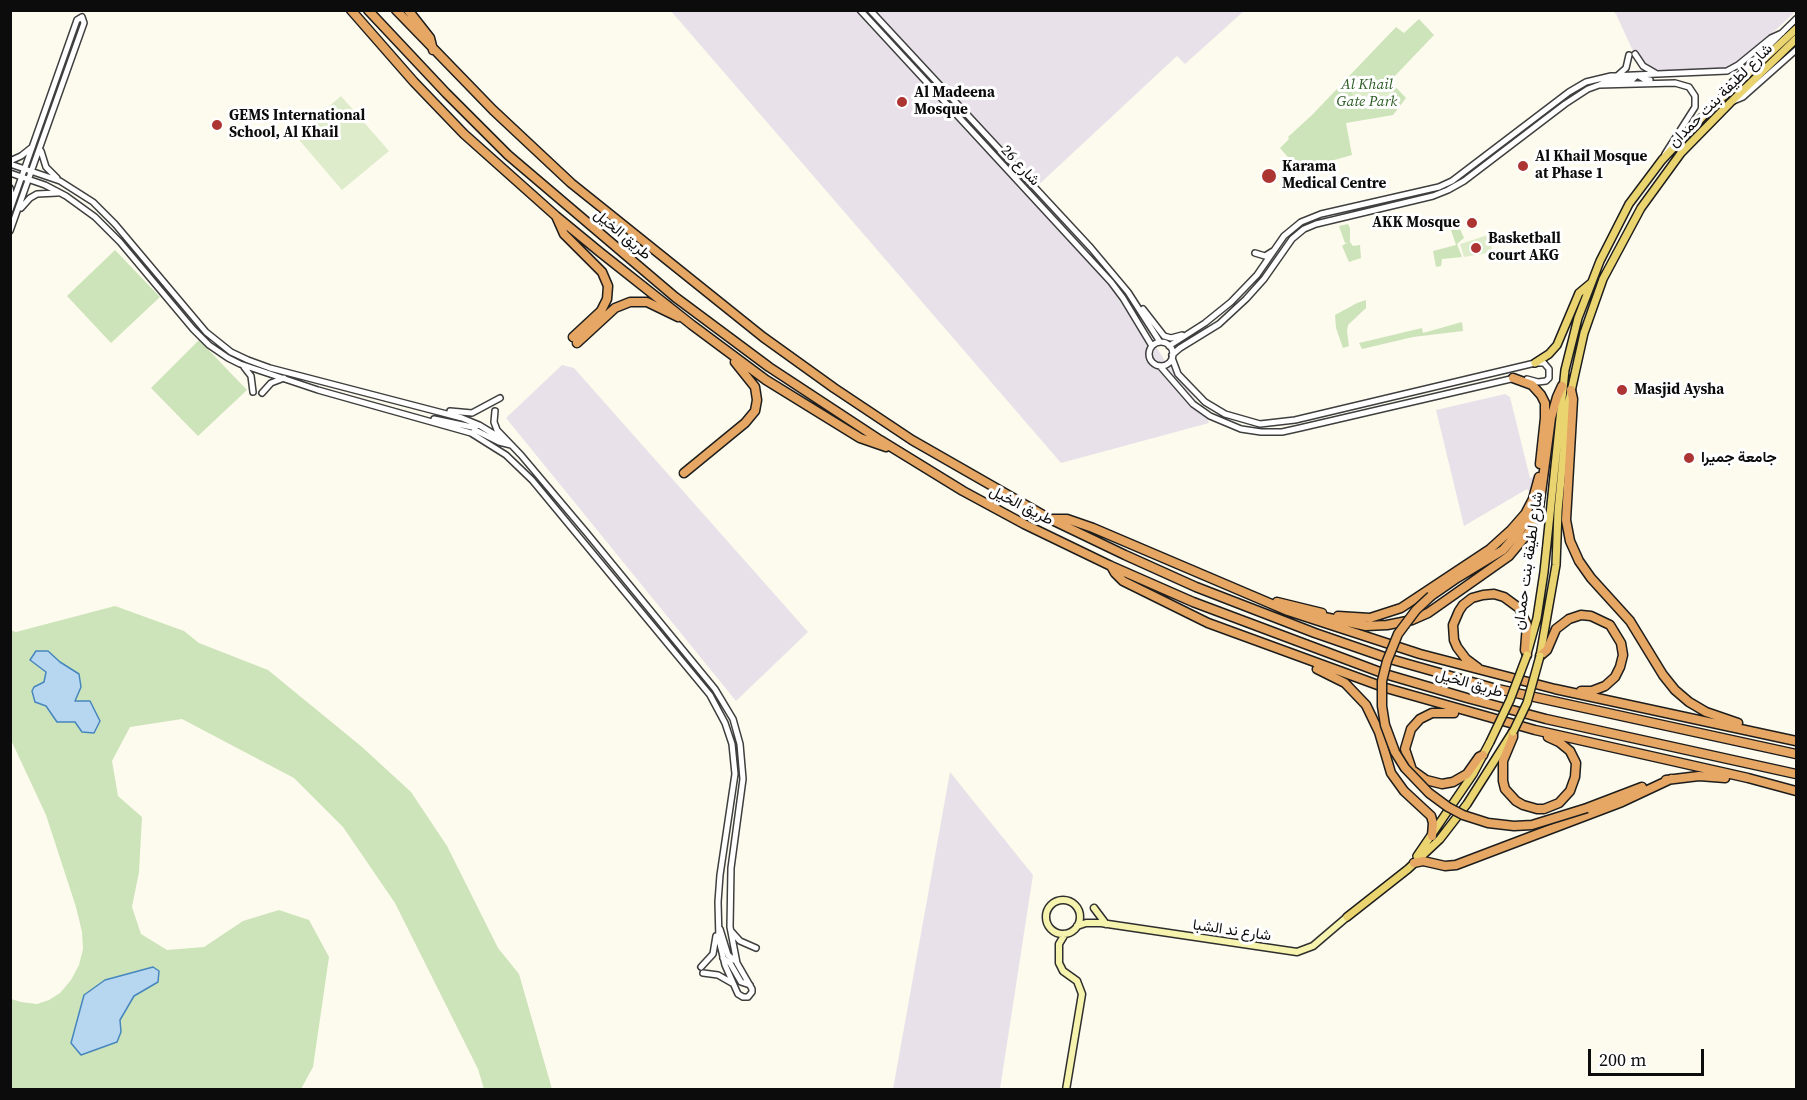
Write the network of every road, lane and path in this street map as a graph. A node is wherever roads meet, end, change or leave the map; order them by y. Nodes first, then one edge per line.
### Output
1 (351, 10) edge
2 (368, 10) edge
3 (396, 10) edge
4 (408, 10) edge
5 (860, 10) edge
6 (870, 10) edge
7 (1797, 19) edge
8 (1796, 30) edge
9 (1782, 33) junction
10 (1797, 39) edge
11 (433, 51) junction
12 (1797, 51) edge
13 (1662, 74) junction
14 (1637, 75) junction
15 (1617, 76) junction
16 (1599, 85) junction
17 (1576, 87) junction
18 (1689, 87) junction
19 (1724, 95) junction
20 (1568, 102) junction
21 (1730, 103) junction
22 (33, 147) junction
23 (40, 149) junction
24 (1662, 160) junction
25 (10, 162) edge
26 (25, 168) junction
27 (33, 170) junction
28 (10, 173) edge
29 (22, 176) junction
30 (30, 178) junction
31 (60, 181) junction
32 (10, 188) edge
33 (61, 194) junction
34 (1401, 196) junction
35 (13, 203) junction
36 (1382, 208) junction
37 (10, 210) edge
38 (18, 212) junction
39 (556, 216) junction
40 (10, 231) edge
41 (1091, 248) junction
42 (1274, 250) junction
43 (1084, 253) junction
44 (1266, 263) junction
45 (1260, 272) junction
46 (1268, 274) junction
47 (1591, 283) junction
48 (1132, 299) junction
49 (682, 318) junction
50 (1190, 332) junction
51 (1160, 342) junction
52 (1169, 345) junction
53 (1152, 346) junction
54 (725, 350) junction
55 (1172, 357) junction
56 (1535, 363) junction
57 (240, 364) junction
58 (1160, 366) junction
59 (284, 378) junction
60 (1513, 378) junction
61 (1562, 386) junction
62 (1571, 390) junction
63 (254, 392) dead end
64 (262, 393) dead end
65 (500, 398) dead end
66 (371, 404) junction
67 (359, 408) dead end
68 (495, 411) dead end
69 (440, 412) junction
70 (427, 420) junction
71 (479, 425) junction
72 (474, 434) junction
73 (511, 445) junction
74 (892, 447) junction
75 (684, 473) dead end
76 (1541, 500) junction
77 (1525, 514) junction
78 (1050, 519) junction
79 (1477, 565) junction
80 (1112, 566) junction
81 (1258, 599) junction
82 (1288, 611) junction
83 (1246, 638) junction
84 (1527, 655) junction
85 (1540, 656) junction
86 (1483, 671) junction
87 (1555, 688) junction
88 (1475, 714) junction
89 (1535, 730) junction
90 (1513, 732) joint
91 (1797, 740) edge
92 (1503, 753) junction
93 (1797, 754) edge
94 (1483, 755) junction
95 (1797, 774) edge
96 (1748, 778) junction
97 (1797, 791) edge
98 (1625, 797) junction
99 (1432, 836) junction
100 (1414, 864) junction
101 (1094, 908) dead end
102 (1079, 914) junction
103 (1347, 917) junction
104 (1104, 924) junction
105 (1077, 926) junction
106 (730, 927) junction
107 (718, 928) junction
108 (1054, 932) junction
109 (1065, 934) junction
110 (756, 948) dead end
111 (723, 958) junction
112 (736, 961) junction
113 (734, 984) junction
114 (750, 985) junction
115 (1081, 998) junction
116 (1066, 1089) edge

1 - 39 highway
2 - 74 highway, طريق الخيل
3 - 11 highway, طريق الخيل
4 - 11 highway
5 - 43 street, شارع 26
6 - 41 street, شارع 26
7 - 9 street
8 - 19 main road, شارع لطيفة بنت حمدان
9 - 13 street
9 - 19 street
10 - 21 main road, شارع لطيفة بنت حمدان
11 - 78 highway, طريق الخيل
12 - 21 street
13 - 14 street
13 - 15 street
14 - 15 street
14 - 16 street
14 - 18 street
15 - 17 street
16 - 18 street
16 - 20 street
17 - 20 street
17 - 34 street
18 - 24 street
19 - 24 main road, شارع لطيفة بنت حمدان
20 - 36 street
21 - 62 main road, شارع لطيفة بنت حمدان
22 - 23 street
22 - 25 street
22 - 26 street
23 - 27 street
23 - 31 street
24 - 47 main road, شارع لطيفة بنت حمدان
25 - 26 street
26 - 27 street
26 - 29 street
27 - 30 street
27 - 31 street
28 - 29 street
29 - 30 street
29 - 35 street
30 - 33 street
30 - 38 street
31 - 69 street
32 - 35 street
33 - 38 street
33 - 57 street
34 - 36 street
34 - 42 street
35 - 37 street
36 - 46 street
38 - 40 street
39 - 49 highway
39 - 49 highway
41 - 43 street
41 - 48 street, شارع 26
42 - 44 street
42 - 45 street
43 - 53 street, شارع 26
44 - 45 street
44 - 46 street
45 - 50 street
46 - 55 street
47 - 56 main road
47 - 61 main road, شارع لطيفة بنت حمدان
48 - 50 street
48 - 51 street, شارع 26
49 - 54 highway
50 - 52 street
51 - 52 street
51 - 53 street
52 - 55 street
53 - 58 street
54 - 74 highway
54 - 75 highway
55 - 56 street
55 - 58 street
56 - 60 street
57 - 59 street
57 - 63 street
58 - 60 street
59 - 64 street
59 - 66 street
60 - 77 highway
61 - 76 highway
61 - 84 main road, شارع لطيفة بنت حمدان
62 - 85 main road, شارع لطيفة بنت حمدان
62 - 91 highway
65 - 69 street
66 - 67 street
66 - 70 street
68 - 73 street
69 - 71 street
70 - 71 street
70 - 72 street
71 - 73 street
72 - 73 street
72 - 107 street
73 - 106 street
74 - 80 highway, طريق الخيل
76 - 79 highway
76 - 82 highway
77 - 79 highway
77 - 81 highway
78 - 81 highway
78 - 93 highway, طريق الخيل
79 - 98 highway, bridge
80 - 83 highway
80 - 95 highway, طريق الخيل
81 - 82 highway
82 - 86 highway
83 - 88 highway
83 - 99 highway
84 - 86 highway
84 - 94 main road, شارع لطيفة بنت حمدان, bridge
85 - 87 highway
85 - 90 main road, شارع لطيفة بنت حمدان, bridge
86 - 87 highway
87 - 91 highway
88 - 89 highway
88 - 94 highway
89 - 92 highway
89 - 96 highway
90 - 92 highway
92 - 100 main road
94 - 99 main road, شارع لطيفة بنت حمدان
96 - 97 highway
96 - 98 highway
98 - 100 highway
99 - 103 main road, شارع لطيفة بنت حمدان
100 - 103 main road
101 - 104 main road
102 - 104 main road, شارع ند الشبا
102 - 105 main road
102 - 108 main road
103 - 104 main road, شارع ند الشبا
104 - 105 main road, شارع ند الشبا
105 - 109 main road
106 - 110 street
106 - 112 street
107 - 111 street
107 - 112 street
107 - 113 street
108 - 109 main road
108 - 115 main road
109 - 115 main road
111 - 113 street
111 - 114 street
112 - 114 street
113 - 114 street
115 - 116 main road

